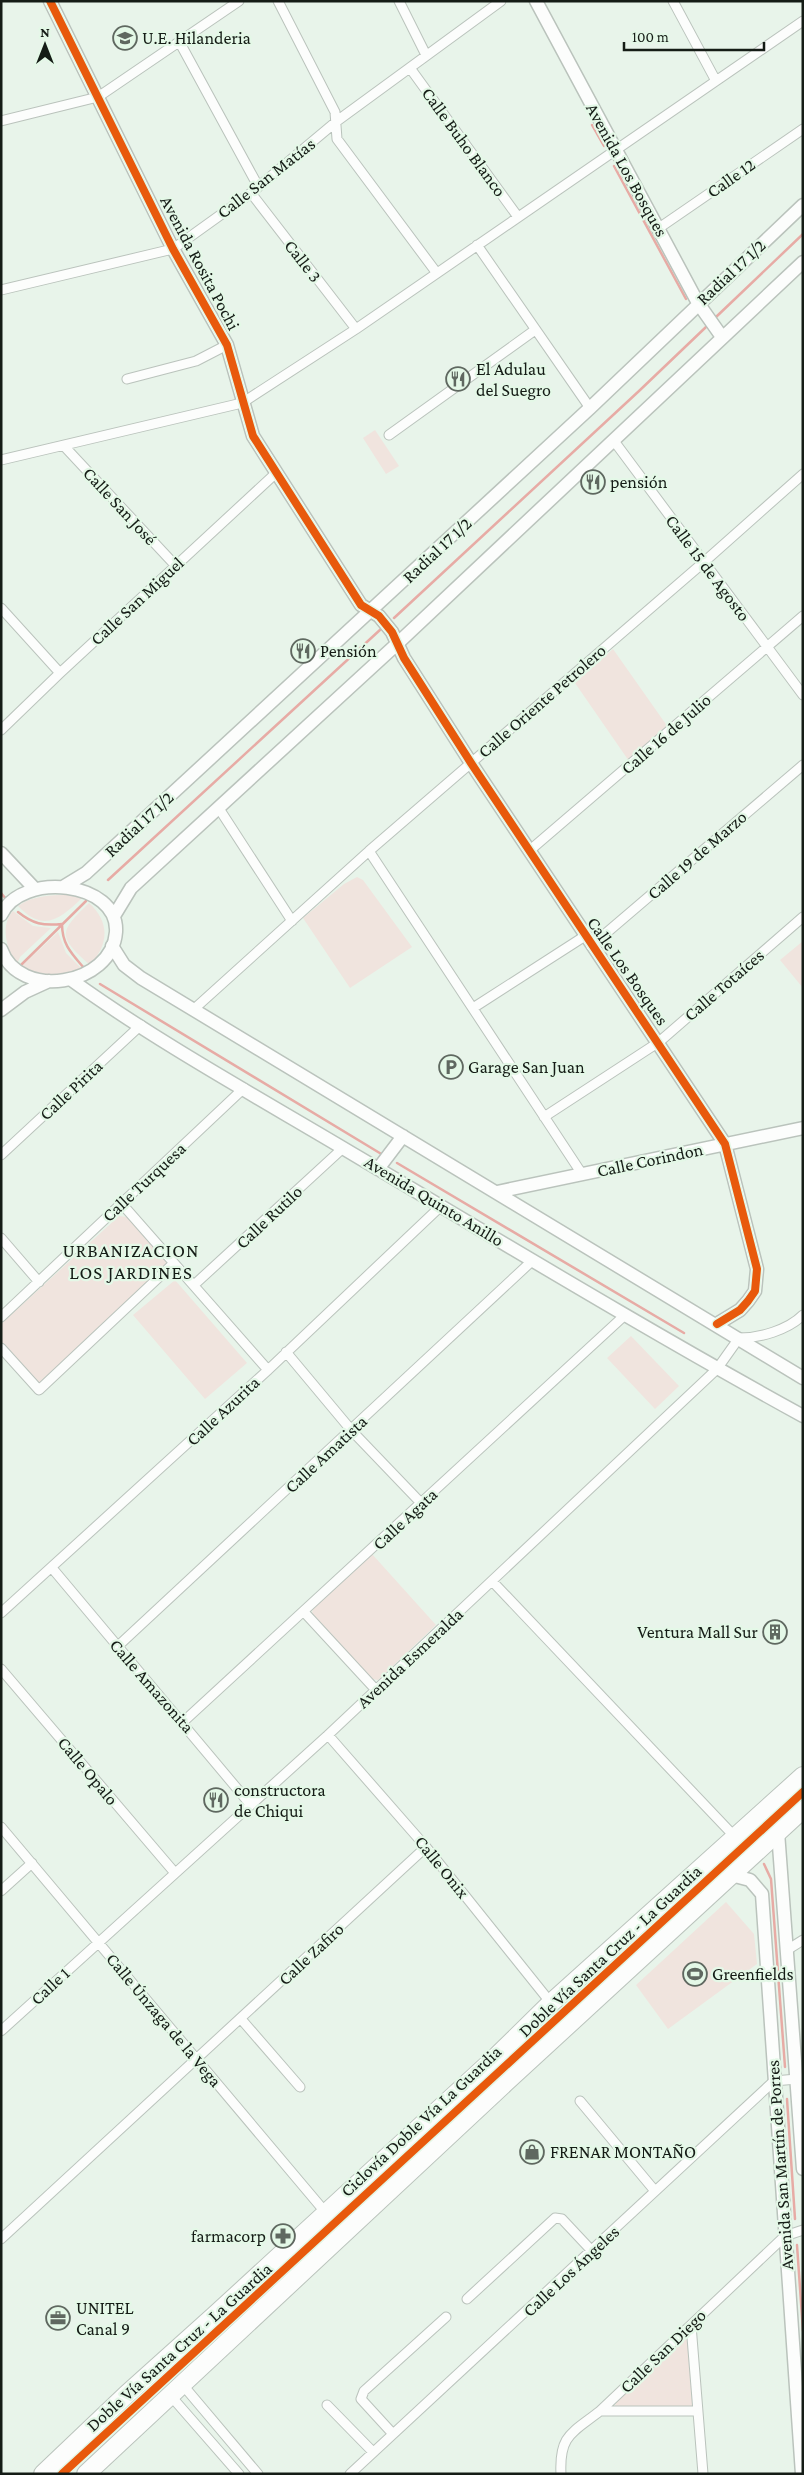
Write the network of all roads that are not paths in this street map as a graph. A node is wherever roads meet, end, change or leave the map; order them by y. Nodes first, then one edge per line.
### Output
1 (50, 1) edge
2 (239, 1) edge
3 (278, 1) edge
4 (399, 1) edge
5 (501, 1) edge
6 (536, 1) edge
7 (673, 1) edge
8 (802, 23) edge
9 (180, 43) junction
10 (426, 55) junction
11 (410, 68) junction
12 (716, 81) junction
13 (98, 97) junction
14 (2, 120) edge
15 (337, 122) junction
16 (803, 129) edge
17 (614, 151) junction
18 (254, 189) junction
19 (803, 205) edge
20 (518, 217) junction
21 (659, 228) junction
22 (477, 245) junction
23 (173, 250) junction
24 (803, 262) edge
25 (436, 272) junction
26 (1, 290) edge
27 (698, 303) junction
28 (356, 328) junction
29 (535, 330) junction
30 (722, 337) junction
31 (227, 345) junction
32 (128, 379) dead end
33 (242, 402) junction
34 (590, 408) junction
35 (389, 436) dead end
36 (614, 441) junction
37 (64, 446) junction
38 (1, 460) edge
39 (275, 474) junction
40 (803, 474) edge
41 (704, 562) junction
42 (175, 566) junction
43 (1, 608) edge
44 (371, 611) junction
45 (803, 616) edge
46 (398, 643) junction
47 (767, 647) junction
48 (60, 672) junction
49 (803, 695) edge
50 (1, 730) edge
51 (471, 763) junction
52 (803, 765) edge
53 (218, 807) junction
54 (369, 851) junction
55 (529, 851) junction
56 (1, 852) edge
57 (63, 887) junction
58 (34, 888) junction
59 (1, 915) edge
60 (114, 916) junction
61 (803, 917) edge
62 (292, 922) junction
63 (588, 941) junction
64 (112, 946) junction
65 (1, 950) edge
66 (70, 979) junction
67 (49, 981) junction
68 (472, 1008) junction
69 (1, 1010) edge
70 (193, 1010) junction
71 (141, 1026) junction
72 (659, 1042) junction
73 (244, 1088) junction
74 (544, 1117) junction
75 (803, 1128) edge
76 (404, 1136) junction
77 (725, 1144) junction
78 (343, 1148) junction
79 (1, 1155) edge
80 (378, 1169) junction
81 (582, 1174) junction
82 (497, 1192) junction
83 (122, 1204) junction
84 (441, 1206) junction
85 (1, 1238) edge
86 (533, 1260) junction
87 (174, 1263) junction
88 (38, 1282) junction
89 (194, 1286) junction
90 (626, 1314) junction
91 (803, 1315) edge
92 (1, 1318) edge
93 (717, 1324) junction
94 (739, 1338) junction
95 (1, 1348) edge
96 (286, 1352) junction
97 (717, 1369) junction
98 (268, 1370) junction
99 (803, 1378) edge
100 (803, 1416) edge
101 (352, 1431) junction
102 (421, 1503) junction
103 (52, 1568) junction
104 (492, 1581) junction
105 (304, 1612) junction
106 (1, 1613) edge
107 (118, 1646) junction
108 (1, 1669) edge
109 (376, 1690) junction
110 (183, 1722) junction
111 (328, 1735) junction
112 (803, 1776) edge
113 (250, 1804) junction
114 (803, 1809) edge
115 (1, 1828) edge
116 (778, 1832) junction
117 (735, 1837) junction
118 (426, 1848) junction
119 (32, 1863) junction
120 (175, 1873) junction
121 (731, 1874) junction
122 (1, 1891) edge
123 (626, 1935) junction
124 (803, 1940) edge
125 (98, 1942) junction
126 (788, 1950) junction
127 (642, 1957) junction
128 (600, 1958) junction
129 (612, 1984) junction
130 (551, 2003) junction
131 (241, 2019) junction
132 (1, 2031) edge
133 (197, 2060) junction
134 (796, 2079) junction
135 (774, 2081) junction
136 (300, 2088) dead end
137 (580, 2101) dead end
138 (803, 2169) edge
139 (655, 2191) junction
140 (326, 2213) junction
141 (803, 2230) edge
142 (785, 2236) junction
143 (1, 2239) edge
144 (592, 2251) junction
145 (467, 2299) dead end
146 (446, 2317) dead end
147 (691, 2325) junction
148 (176, 2390) junction
149 (327, 2405) dead end
150 (698, 2410) junction
151 (600, 2412) junction
152 (393, 2434) junction
153 (373, 2452) junction
154 (45, 2470) edge
155 (86, 2474) edge
156 (239, 2474) edge
157 (258, 2474) edge
158 (350, 2474) edge
159 (561, 2474) edge
160 (703, 2474) edge
161 (802, 2474) edge

1 - 13 main road, Avenida Rosita Pochi
2 - 9 street
3 - 15 street
4 - 10 street
5 - 10 street, Calle San Matías
6 - 17 main road, Avenida Los Bosques
7 - 12 street
8 - 12 street
9 - 13 street
9 - 18 street, Calle 3
10 - 11 street, Calle San Matías
11 - 15 street, Calle San Matías
11 - 20 street, Calle Buho Blanco
12 - 17 street
13 - 14 street
13 - 23 main road, Avenida Rosita Pochi
15 - 18 street, Calle San Matías
15 - 25 street
16 - 21 street, Calle 12
17 - 20 street
17 - 21 main road, Avenida Los Bosques
18 - 23 street, Calle San Matías
18 - 28 street, Calle 3
19 - 27 main road, Radial 17 1/2
20 - 22 street
21 - 27 main road, Avenida Los Bosques
22 - 25 street
22 - 29 street
23 - 26 street, Calle San Matías
23 - 31 main road, Avenida Rosita Pochi
24 - 30 main road
25 - 28 street
27 - 30 main road, Avenida Los Bosques
27 - 34 main road, Radial 17 1/2
28 - 33 street
29 - 34 street
29 - 35 street
30 - 36 main road
31 - 32 street
31 - 33 main road, Avenida Rosita Pochi
33 - 37 street
33 - 39 main road, Avenida Rosita Pochi
34 - 44 main road, Radial 17 1/2
36 - 41 street, Calle 15 de Agosto
36 - 46 main road
37 - 38 street
37 - 42 street, Calle San José
39 - 42 street, Calle San Miguel
39 - 44 main road, Avenida Rosita Pochi
40 - 41 street, Calle Oriente Petrolero
41 - 47 street, Calle 15 de Agosto
41 - 51 street, Calle Oriente Petrolero
42 - 48 street, Calle San Miguel
43 - 48 street
44 - 46 main road, Avenida Rosita Pochi
44 - 57 main road, Radial 17 1/2
45 - 47 street, Calle 16 de Julio
46 - 51 main road, Calle Los Bosques
46 - 53 main road
47 - 49 street, Calle 15 de Agosto
47 - 55 street, Calle 16 de Julio
48 - 50 street, Calle San Miguel
51 - 54 street, Calle Oriente Petrolero
51 - 55 main road, Calle Los Bosques
52 - 63 street, Calle 19 de Marzo
53 - 60 main road
53 - 62 street
54 - 62 street, Calle Oriente Petrolero
54 - 68 street
55 - 63 main road, Calle Los Bosques
56 - 58 main road
57 - 58 main road
57 - 60 main road
58 - 59 main road
60 - 64 main road
61 - 72 street, Calle Totaíces
62 - 70 street, Calle Oriente Petrolero
63 - 68 street, Calle 19 de Marzo
63 - 72 main road, Calle Los Bosques
64 - 66 main road
64 - 70 main road
65 - 67 main road
66 - 67 main road
66 - 71 main road, Avenida Quinto Anillo
67 - 69 main road
68 - 74 street
70 - 76 main road
71 - 73 main road, Avenida Quinto Anillo
71 - 79 street, Calle Pirita
72 - 74 street, Calle Totaíces
72 - 77 main road, Calle Los Bosques
73 - 78 main road, Avenida Quinto Anillo
73 - 83 street, Calle Turquesa
74 - 81 street
75 - 77 main road, Calle Corindon
76 - 80 main road
76 - 82 main road
77 - 81 main road, Calle Corindon
77 - 93 main road, Calle Los Bosques
78 - 80 main road, Avenida Quinto Anillo
78 - 89 street, Calle Rutilo
80 - 84 main road, Avenida Quinto Anillo
81 - 82 main road, Calle Corindon
82 - 93 main road
83 - 87 street
83 - 88 street, Calle Turquesa
84 - 86 main road, Avenida Quinto Anillo
84 - 96 street, Calle Azurita
85 - 88 street
86 - 90 main road, Avenida Quinto Anillo
86 - 101 street, Calle Amatista
87 - 89 street
87 - 95 street
88 - 92 street, Calle Turquesa
89 - 98 street
90 - 97 main road, Avenida Quinto Anillo
90 - 102 street, Calle Agata
91 - 94 street
93 - 94 main road
94 - 97 street
94 - 99 main road
96 - 98 street, Calle Azurita
96 - 101 street
97 - 100 main road, Avenida Quinto Anillo
97 - 104 street, Avenida Esmeralda
98 - 103 street, Calle Azurita
101 - 102 street
101 - 107 street, Calle Amatista
102 - 105 street, Calle Agata
103 - 106 street, Calle Azurita
103 - 107 street, Calle Amazonita
104 - 109 street, Avenida Esmeralda
104 - 117 street
105 - 109 street
105 - 110 street, Calle Agata
107 - 110 street, Calle Amazonita
108 - 120 street, Calle Opalo
109 - 111 street, Avenida Esmeralda
110 - 113 street, Calle Amazonita
111 - 113 street, Avenida Esmeralda
111 - 118 street, Calle Onix
112 - 117 highway, Doble Vía Santa Cruz - La Guardia
113 - 120 street, Avenida Esmeralda
114 - 116 highway, Doble Vía Santa Cruz - La Guardia
115 - 119 street, Calle Únzaga de la Vega
116 - 121 highway, Doble Vía Santa Cruz - La Guardia
116 - 126 main road, Avenida San Martín de Porres
117 - 123 highway, Doble Vía Santa Cruz - La Guardia
118 - 130 street, Calle Onix
118 - 131 street, Calle Zafiro
119 - 122 street
119 - 125 street, Calle Únzaga de la Vega
120 - 125 street, Avenida Esmeralda
121 - 127 highway, Doble Vía Santa Cruz - La Guardia
121 - 135 main road, Avenida San Martín de Porres
123 - 127 highway
123 - 128 highway, Doble Vía Santa Cruz - La Guardia
124 - 126 street
125 - 132 street, Calle 1
125 - 133 street, Calle Únzaga de la Vega
126 - 134 main road, Avenida San Martín de Porres
127 - 129 highway, Doble Vía Santa Cruz - La Guardia
128 - 129 highway
128 - 130 highway, Doble Vía Santa Cruz - La Guardia
129 - 148 highway, Doble Vía Santa Cruz - La Guardia
130 - 140 highway, Doble Vía Santa Cruz - La Guardia
131 - 133 street, Calle Zafiro
131 - 136 street
133 - 140 street, Calle Únzaga de la Vega
133 - 143 street, Calle Zafiro
134 - 135 street
134 - 138 main road, Avenida San Martín de Porres
135 - 139 street, Calle Los Ángeles
135 - 142 main road, Avenida San Martín de Porres
137 - 139 street
139 - 144 street, Calle Los Ángeles
140 - 154 highway, Doble Vía Santa Cruz - La Guardia
141 - 142 street
142 - 147 street, Calle San Diego
142 - 161 main road, Avenida San Martín de Porres
144 - 145 street
144 - 152 street, Calle Los Ángeles
146 - 152 street
147 - 150 street
147 - 151 street, Calle San Diego
148 - 155 highway, Doble Vía Santa Cruz - La Guardia
148 - 156 street
148 - 157 street
149 - 153 street
150 - 151 street
150 - 160 street
151 - 159 street, Calle San Diego
152 - 153 street, Calle Los Ángeles
153 - 158 street, Calle Los Ángeles

